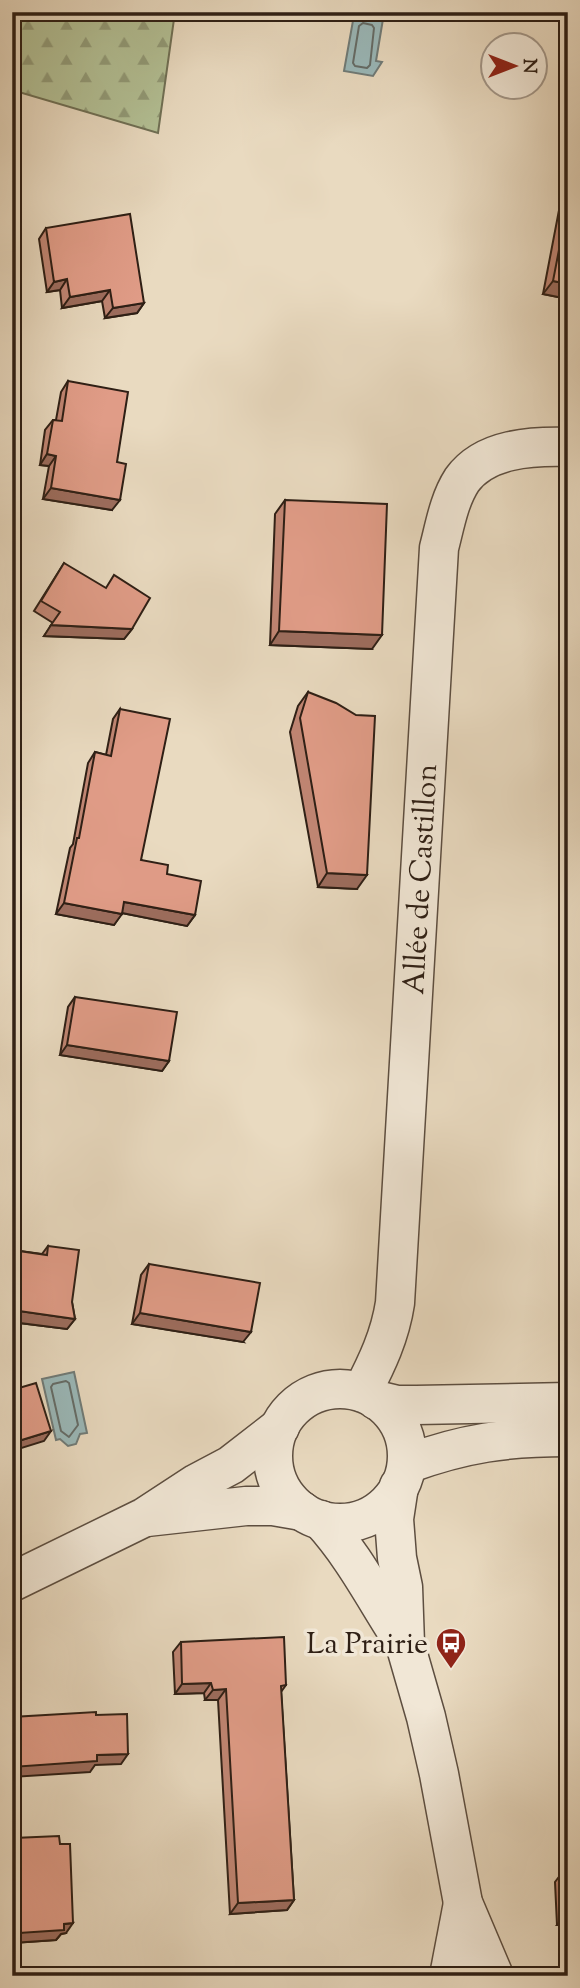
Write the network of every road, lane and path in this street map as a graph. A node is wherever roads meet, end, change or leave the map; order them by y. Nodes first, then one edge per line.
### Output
1 (568, 447) edge
2 (369, 1396) junction
3 (568, 1402) edge
4 (280, 1427) junction
5 (568, 1437) edge
6 (403, 1475) junction
7 (311, 1516) junction
8 (145, 1517) junction
9 (12, 1582) edge
10 (405, 1644) junction
11 (463, 1903) junction
12 (449, 1976) edge
13 (494, 1976) edge

1 - 2 street, Allée de Castillon
2 - 3 street
2 - 4 street
2 - 6 street
4 - 7 street
4 - 8 street
5 - 6 street
6 - 7 street
6 - 10 street
7 - 8 street
7 - 10 street
8 - 9 street
10 - 11 street
11 - 12 street
11 - 13 street

